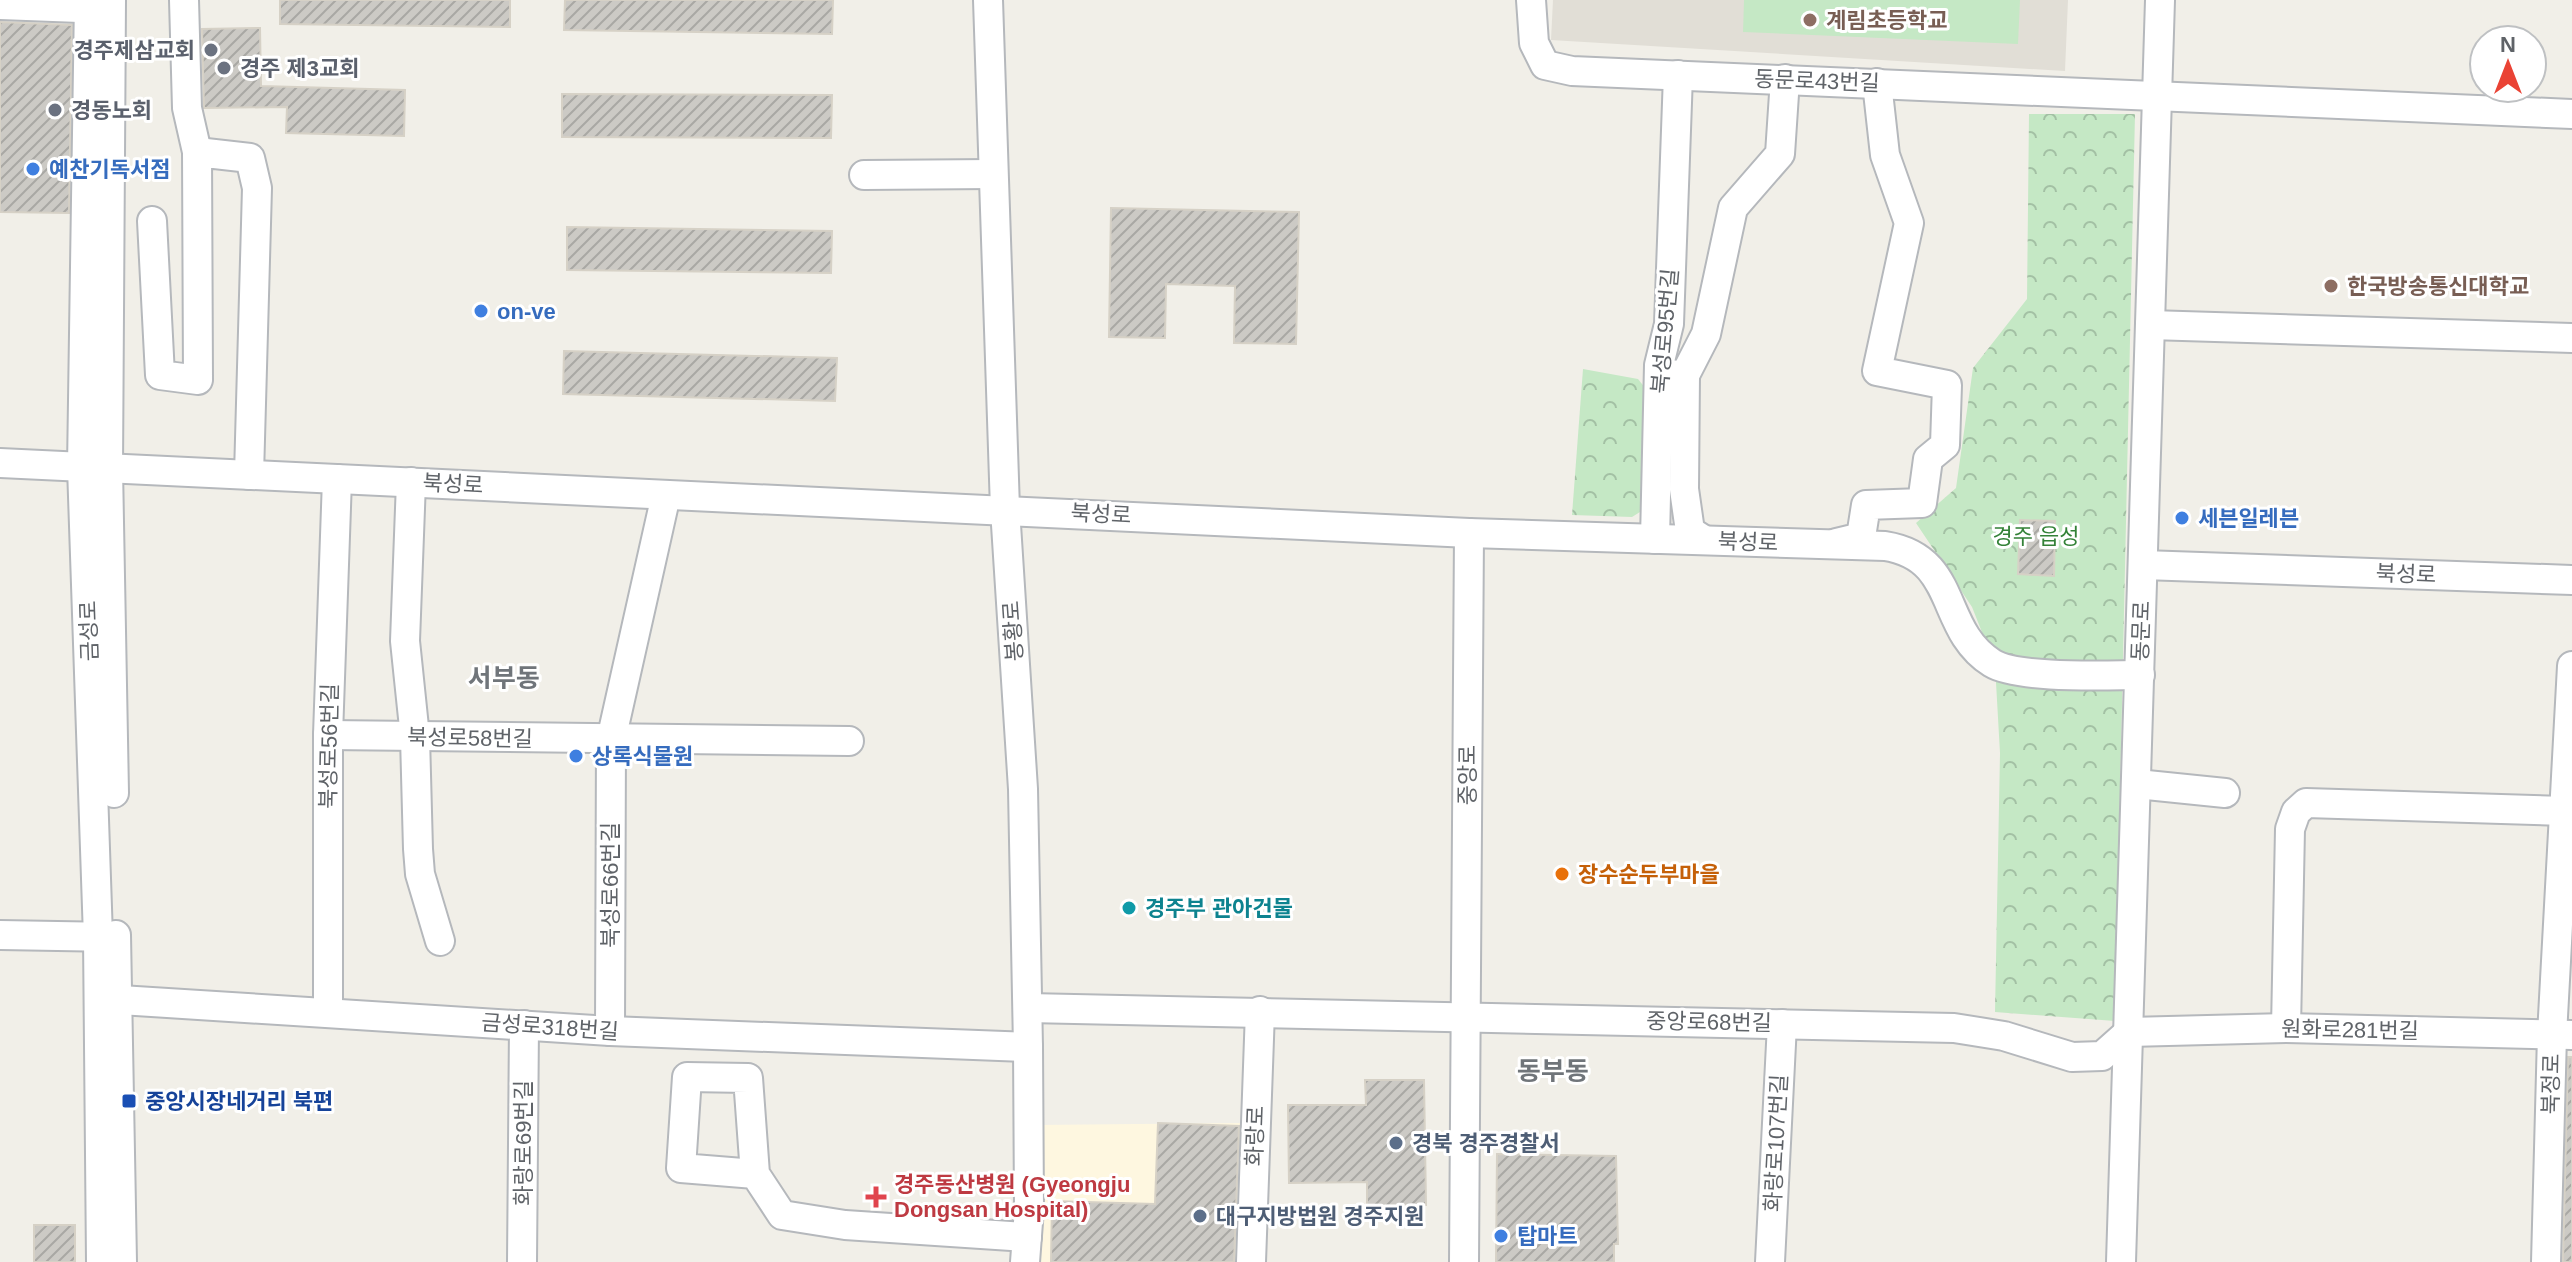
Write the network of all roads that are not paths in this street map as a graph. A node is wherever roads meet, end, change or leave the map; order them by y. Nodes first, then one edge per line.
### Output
1 (184, 0) edge
2 (988, 0) edge
3 (1531, 0) edge
4 (2160, 0) edge
5 (100, 4) edge
6 (0, 5) edge
7 (1678, 75) junction
8 (1785, 79) junction
9 (1877, 83) junction
10 (2157, 96) junction
11 (2572, 114) edge
12 (197, 152) junction
13 (993, 174) junction
14 (864, 175) dead end
15 (152, 221) dead end
16 (2150, 325) junction
17 (2572, 338) edge
18 (1672, 374) junction
19 (0, 463) edge
20 (95, 467) junction
21 (249, 475) junction
22 (337, 479) junction
23 (411, 482) junction
24 (666, 495) junction
25 (1005, 509) junction
26 (1469, 533) junction
27 (1655, 539) junction
28 (1704, 540) junction
29 (1832, 544) junction
30 (2143, 565) junction
31 (2572, 580) edge
32 (2572, 666) edge
33 (2140, 675) junction
34 (328, 735) junction
35 (415, 737) junction
36 (611, 740) junction
37 (849, 741) dead end
38 (2137, 784) junction
39 (2225, 793) dead end
40 (2565, 811) junction
41 (0, 935) edge
42 (440, 941) dead end
43 (104, 943) junction
44 (120, 1000) junction
45 (1028, 1008) junction
46 (1260, 1011) junction
47 (328, 1012) junction
48 (1465, 1016) junction
49 (1782, 1024) junction
50 (524, 1025) junction
51 (2286, 1028) junction
52 (610, 1031) junction
53 (2129, 1032) junction
54 (2562, 1035) edge
55 (1028, 1047) junction
56 (755, 1174) dead end
57 (1026, 1250) edge
58 (101, 1262) edge
59 (122, 1262) edge
60 (522, 1262) edge
61 (1251, 1262) edge
62 (1464, 1262) edge
63 (1770, 1262) edge
64 (2121, 1262) edge
65 (2546, 1262) edge

1 - 12 street
2 - 13 street, 봉황로
3 - 7 street, 동문로43번길
4 - 10 street, 동문로
5 - 6 street
5 - 20 street, 금성로
7 - 8 street, 동문로43번길
7 - 18 street, 북성로95번길
8 - 9 street, 동문로43번길
8 - 18 street
9 - 10 street, 동문로43번길
9 - 29 street
10 - 11 street, 동문로43번길
10 - 16 street, 동문로
12 - 15 street
12 - 21 street
13 - 14 street
13 - 25 street, 봉황로
16 - 17 street
16 - 30 street, 동문로
18 - 27 street, 북성로95번길
18 - 28 street
19 - 20 street, 북성로
20 - 21 street, 북성로
20 - 43 street, 금성로
21 - 22 street, 북성로
22 - 23 street, 북성로
22 - 34 street, 북성로56번길
23 - 24 street, 북성로
23 - 35 street
24 - 25 street, 북성로
24 - 36 street, 북성로66번길
25 - 26 street, 북성로
25 - 45 street, 봉황로
26 - 27 street, 북성로
26 - 48 street, 중앙로
27 - 28 street, 북성로
28 - 29 street, 북성로
29 - 33 street, 북성로
30 - 31 street, 북성로
30 - 33 street, 동문로
32 - 40 street, 북정로
33 - 38 street, 동문로
34 - 35 street, 북성로58번길
34 - 47 street, 북성로56번길
35 - 36 street, 북성로58번길
35 - 42 street
36 - 37 street
36 - 52 street, 북성로66번길
38 - 39 street
38 - 53 street, 동문로
40 - 51 street
40 - 54 street, 북정로
41 - 43 street
43 - 44 street, 금성로
43 - 58 street, 금성로
44 - 47 street, 금성로318번길
44 - 59 street, 금성로
45 - 46 street
45 - 55 street, 봉황로
46 - 48 street
46 - 61 street, 화랑로
47 - 50 street, 금성로318번길
48 - 49 street, 중앙로68번길
48 - 62 street, 중앙로
49 - 53 street, 중앙로68번길
49 - 63 street, 화랑로107번길
50 - 52 street, 금성로318번길
50 - 60 street, 화랑로69번길
51 - 53 street, 원화로281번길
51 - 54 street, 원화로281번길
52 - 55 street, 금성로318번길
53 - 64 street, 동문로
54 - 65 street, 북정로
55 - 57 street, 봉황로
56 - 57 street

